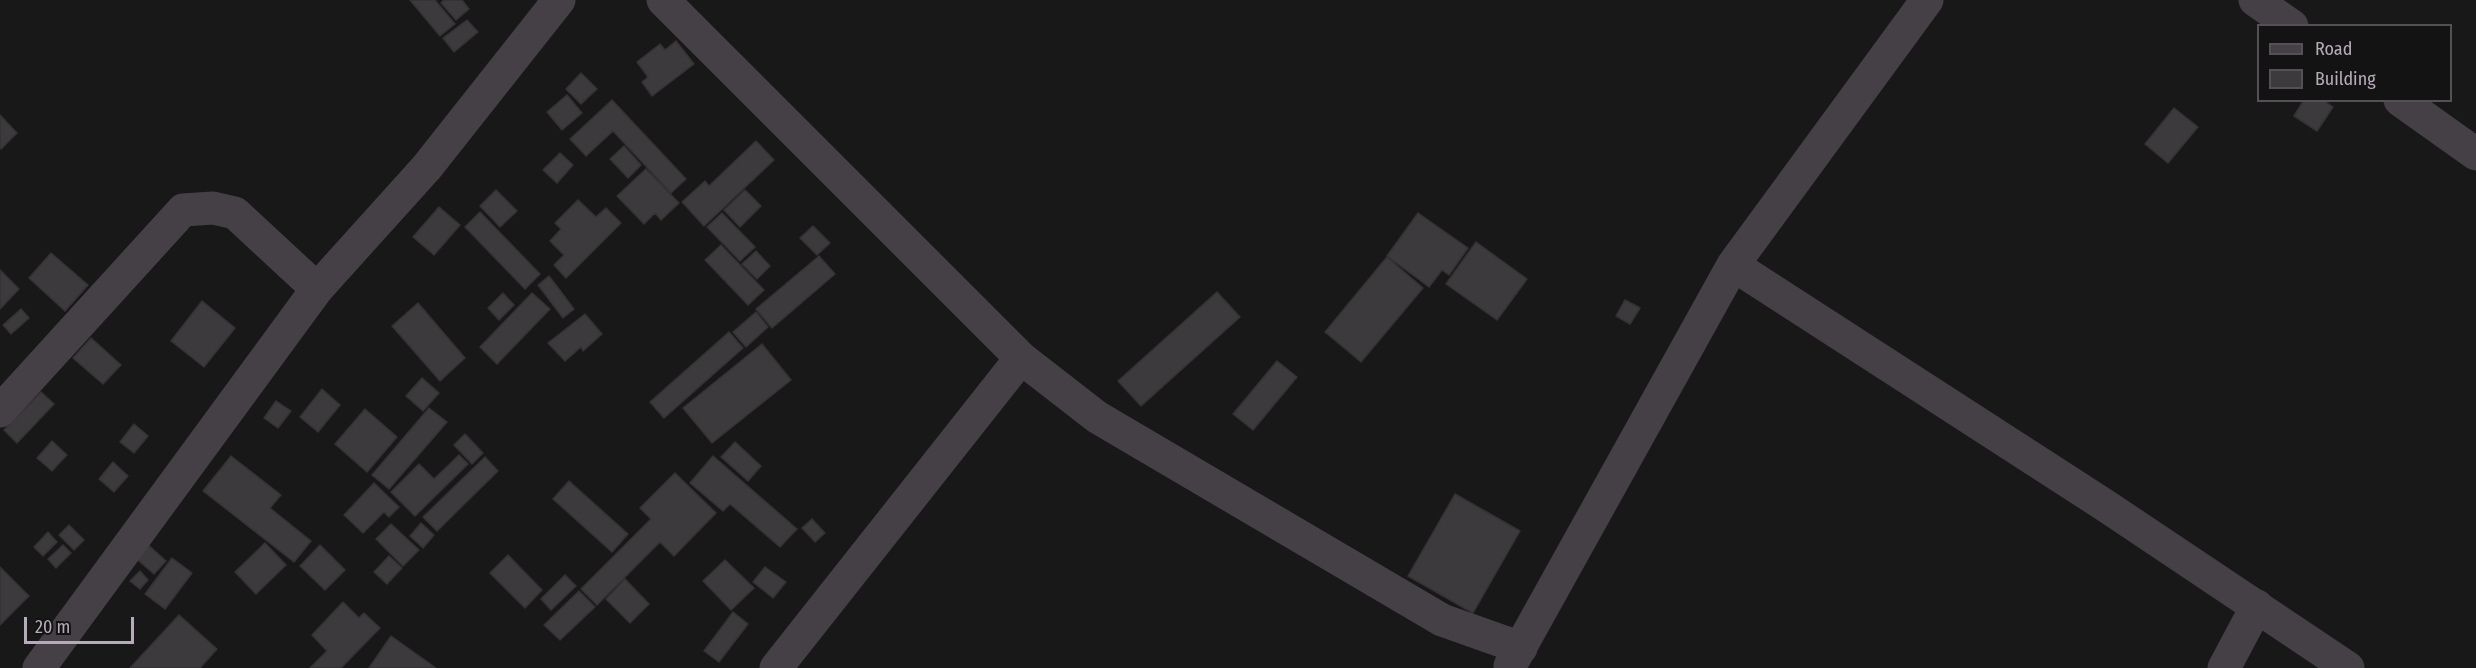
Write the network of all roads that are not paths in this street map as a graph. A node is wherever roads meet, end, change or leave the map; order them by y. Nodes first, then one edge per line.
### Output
1 (559, 0) edge
2 (663, 0) edge
3 (1927, 0) edge
4 (2255, 0) edge
5 (2289, 24) edge
6 (2403, 102) edge
7 (2476, 154) edge
8 (1732, 265) junction
9 (317, 290) junction
10 (1021, 358) junction
11 (0, 411) edge
12 (2257, 606) junction
13 (1515, 658) edge
14 (39, 668) edge
15 (776, 668) edge
16 (2224, 668) edge
17 (2348, 668) edge

1 - 9 street
2 - 10 street
3 - 8 street
4 - 5 street
6 - 7 street
8 - 12 street
8 - 13 street
9 - 11 street
9 - 14 street
10 - 13 street
10 - 15 street
12 - 16 street
12 - 17 street

